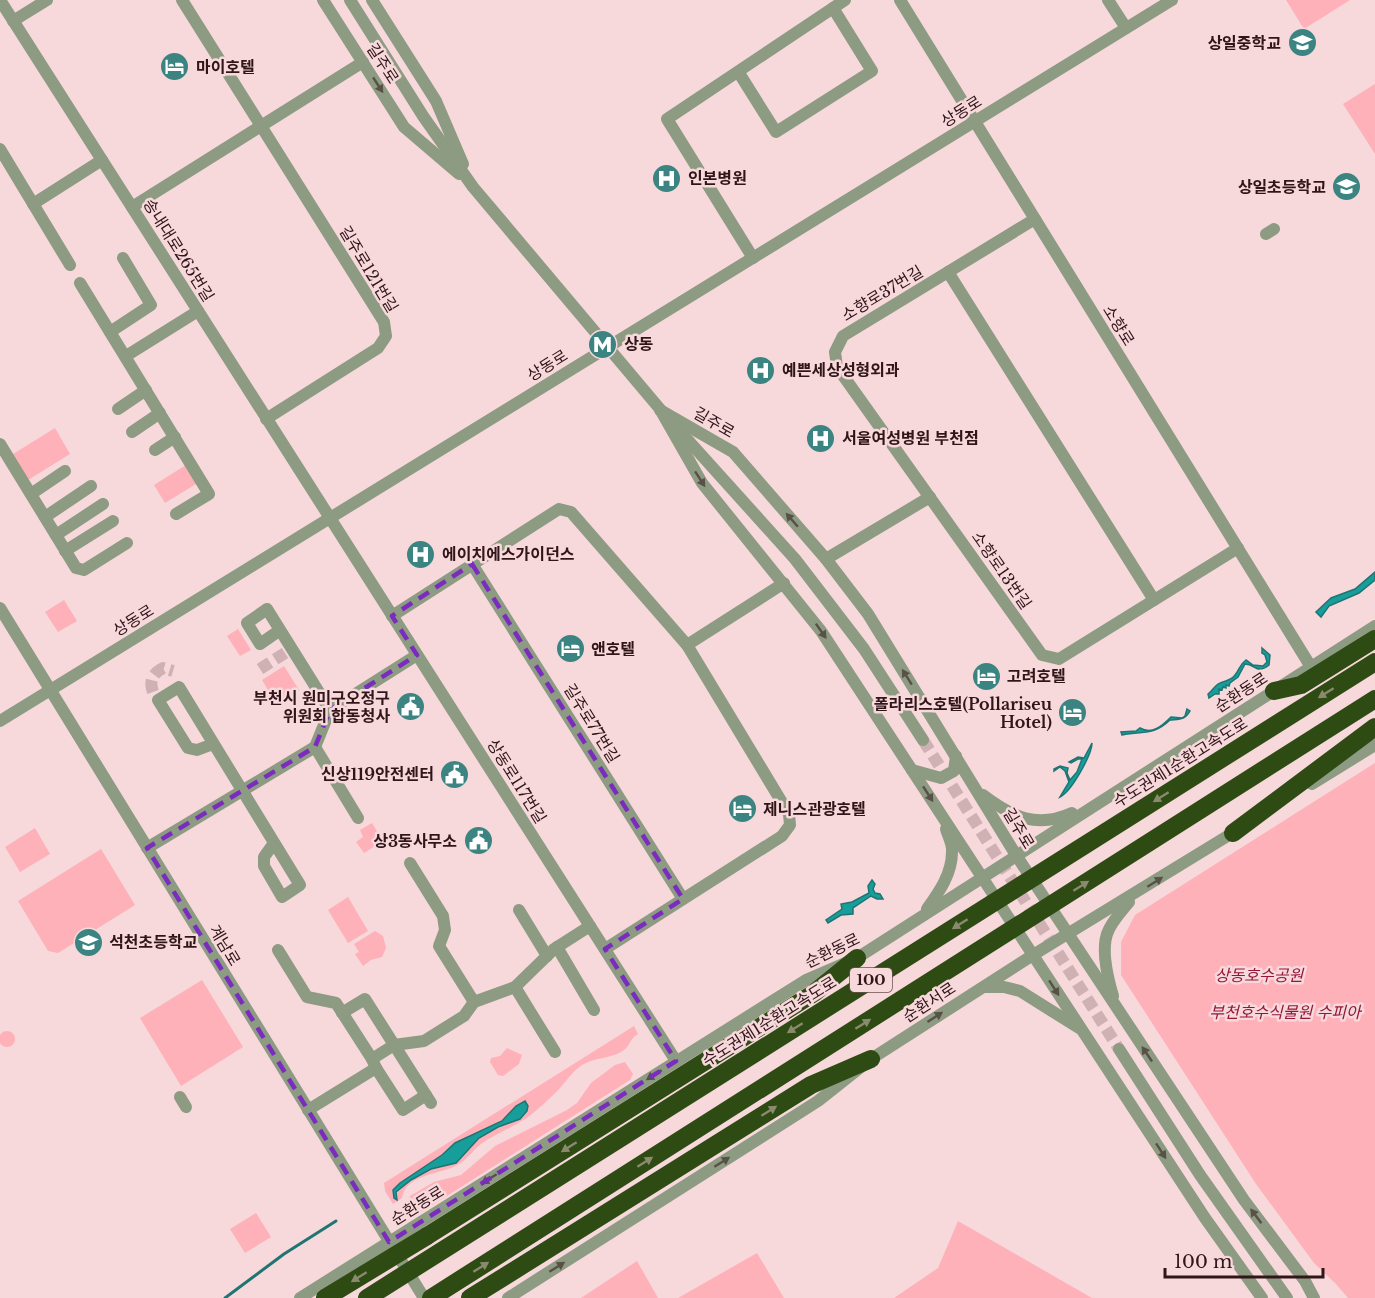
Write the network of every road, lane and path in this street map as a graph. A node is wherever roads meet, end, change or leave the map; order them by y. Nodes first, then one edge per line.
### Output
1 (0, 0) edge
2 (47, 0) edge
3 (182, 0) edge
4 (323, 0) edge
5 (350, 0) edge
6 (372, 0) edge
7 (845, 0) edge
8 (900, 0) edge
9 (1108, 0) edge
10 (1172, 0) edge
11 (833, 8) junction
12 (13, 21) junction
13 (1126, 28) junction
14 (363, 62) junction
15 (739, 73) junction
16 (975, 121) junction
17 (262, 127) junction
18 (0, 149) edge
19 (102, 160) junction
20 (473, 187) junction
21 (33, 204) junction
22 (132, 207) junction
23 (1035, 219) junction
24 (123, 258) dead end
25 (753, 258) junction
26 (70, 265) dead end
27 (948, 272) junction
28 (80, 283) dead end
29 (198, 311) junction
30 (110, 332) junction
31 (608, 347) junction
32 (126, 356) junction
33 (146, 390) junction
34 (118, 409) dead end
35 (660, 410) junction
36 (160, 413) junction
37 (266, 418) junction
38 (132, 432) dead end
39 (175, 437) junction
40 (0, 444) edge
41 (155, 450) dead end
42 (65, 471) dead end
43 (91, 486) dead end
44 (31, 494) junction
45 (930, 497) junction
46 (103, 504) dead end
47 (176, 514) dead end
48 (45, 517) junction
49 (330, 518) junction
50 (113, 521) dead end
51 (56, 535) junction
52 (127, 543) dead end
53 (1238, 548) junction
54 (65, 551) junction
55 (826, 559) junction
56 (472, 564) junction
57 (784, 583) junction
58 (1154, 600) junction
59 (0, 608) edge
60 (392, 616) junction
61 (1375, 626) edge
62 (280, 630) dead end
63 (1375, 639) edge
64 (687, 645) junction
65 (417, 655) junction
66 (1375, 662) edge
67 (1311, 667) junction
68 (51, 690) junction
69 (1274, 691) junction
70 (1375, 699) edge
71 (330, 710) junction
72 (0, 721) edge
73 (1375, 727) edge
74 (923, 740) tunnel mouth
75 (213, 744) junction
76 (1375, 744) edge
77 (315, 747) junction
78 (956, 756) junction
79 (912, 770) junction
80 (241, 791) junction
81 (978, 792) junction
82 (1106, 798) junction
83 (942, 816) junction
84 (358, 818) dead end
85 (1233, 833) junction
86 (274, 843) dead end
87 (147, 848) junction
88 (1016, 855) junction
89 (410, 863) dead end
90 (982, 877) junction
91 (1134, 895) junction
92 (683, 899) junction
93 (519, 910) dead end
94 (921, 917) junction
95 (590, 926) junction
96 (1068, 934) junction
97 (557, 947) junction
98 (604, 949) junction
99 (278, 950) dead end
100 (1033, 955) junction
101 (547, 956) junction
102 (858, 958) junction
103 (515, 987) junction
104 (983, 987) junction
105 (474, 1002) junction
106 (1117, 1009) junction
107 (594, 1010) dead end
108 (342, 1013) junction
109 (1081, 1030) junction
110 (394, 1045) junction
111 (1119, 1049) tunnel mouth
112 (555, 1052) dead end
113 (871, 1059) junction
114 (676, 1061) junction
115 (374, 1063) junction
116 (308, 1110) junction
117 (389, 1242) junction
118 (300, 1298) edge
119 (325, 1298) edge
120 (367, 1298) edge
121 (424, 1298) edge
122 (431, 1298) edge
123 (470, 1298) edge
124 (508, 1298) edge
125 (1262, 1298) edge
126 (1287, 1298) edge
127 (1314, 1298) edge

1 - 12 street, 송내대로265번길
2 - 12 street
3 - 17 street, 길주로121번길
4 - 14 street, 길주로
5 - 20 street, 길주로
6 - 20 street, 길주로
7 - 11 street
8 - 16 street, 소향로
9 - 13 street
10 - 13 street, 상동로
11 - 15 street
11 - 15 street
12 - 19 street, 송내대로265번길
13 - 16 street, 상동로
14 - 17 street
14 -> 20 street, 길주로
15 - 25 street
16 - 23 street, 소향로
16 - 25 street, 상동로
17 - 22 street
17 - 37 street, 길주로121번길
18 - 21 street
19 - 21 street
19 - 22 street, 송내대로265번길
20 - 31 street, 길주로
21 - 26 street
22 - 29 street, 송내대로265번길
23 - 27 street, 소향로37번길
23 - 53 street, 소향로
24 - 30 street
25 - 31 street, 상동로
27 - 45 street, 소향로37번길
27 - 58 street, 소향로37번길
28 - 30 street
29 - 32 street
29 - 37 street, 송내대로265번길
30 - 32 street
31 - 35 street, 길주로
31 - 49 street, 상동로
32 - 33 street
33 - 34 street
33 - 36 street
55 -> 35 street, 길주로
35 -> 57 street, 길주로
35 - 74 street, 길주로
36 - 38 street
36 - 39 street
37 - 49 street, 송내대로265번길
39 - 41 street
39 - 47 street
40 - 44 street
42 - 44 street
43 - 48 street
44 - 48 street
45 - 55 street
45 - 58 street, 소향로13번길
46 - 51 street
48 - 51 street
49 - 60 street, 상동로117번길
49 - 68 street, 상동로
50 - 54 street
51 - 54 street
52 - 54 street
53 - 58 street, 소향로13번길
53 - 67 street, 소향로
78 -> 55 street, 길주로
56 - 60 street
56 - 64 street
56 - 92 street, 길주로77번길
57 - 64 street
57 -> 79 street, 길주로
59 - 68 street, 계남로
60 - 65 street, 상동로117번길
61 - 67 street, 순환동로
62 - 71 street
63 - 69 highway
64 - 92 street
65 - 71 street
65 - 95 street, 상동로117번길
66 -> 120 highway, 수도권제1순환고속도로 / 100, bridge
67 - 69 street, 순환동로
68 - 72 street, 상동로
68 - 87 street, 계남로
69 - 82 street, 순환동로
122 -> 70 highway, 100, bridge
71 - 77 street
73 - 85 highway
75 - 75 street
75 - 80 street
76 - 85 street, 순환서로
77 - 80 street
77 - 84 street
78 - 79 street
78 - 81 street, 길주로
79 -> 83 street, 길주로
80 - 86 street
80 - 87 street
81 - 82 street
81 - 88 street, 길주로
82 - 88 street, 순환동로
83 - 90 street, 길주로
83 - 94 street
91 -> 85 street, 순환서로
87 - 116 street, 계남로
88 - 90 street, 순환동로
88 - 96 street, 길주로
89 - 105 street
90 - 94 street, 순환동로
90 - 100 street, 길주로
91 - 96 street, 순환서로
91 - 106 street
92 - 98 street
93 - 101 street
94 - 102 street, 순환동로
95 - 97 street
95 - 98 street, 상동로117번길
96 - 100 street, 순환서로
96 - 106 street, 길주로
97 - 101 street
97 - 107 street
98 - 114 street, 상동로117번길
99 - 108 street
100 - 104 street, 순환서로
100 -> 109 street, 길주로
101 - 103 street
102 - 114 street, 순환동로
102 -> 119 highway, bridge
103 - 105 street
103 - 112 street
104 - 109 street
113 -> 104 street, 순환서로
105 - 110 street
127 -> 106 street, 길주로
108 - 110 street
108 - 115 street
109 -> 125 street, 길주로
110 - 115 street
110 - 115 street
111 - 126 street
123 -> 113 highway
124 -> 113 street, 순환서로
114 -> 117 street, 순환동로
115 - 116 street
116 - 117 street, 계남로
117 - 118 street, 순환동로
117 - 121 street, 계남로

